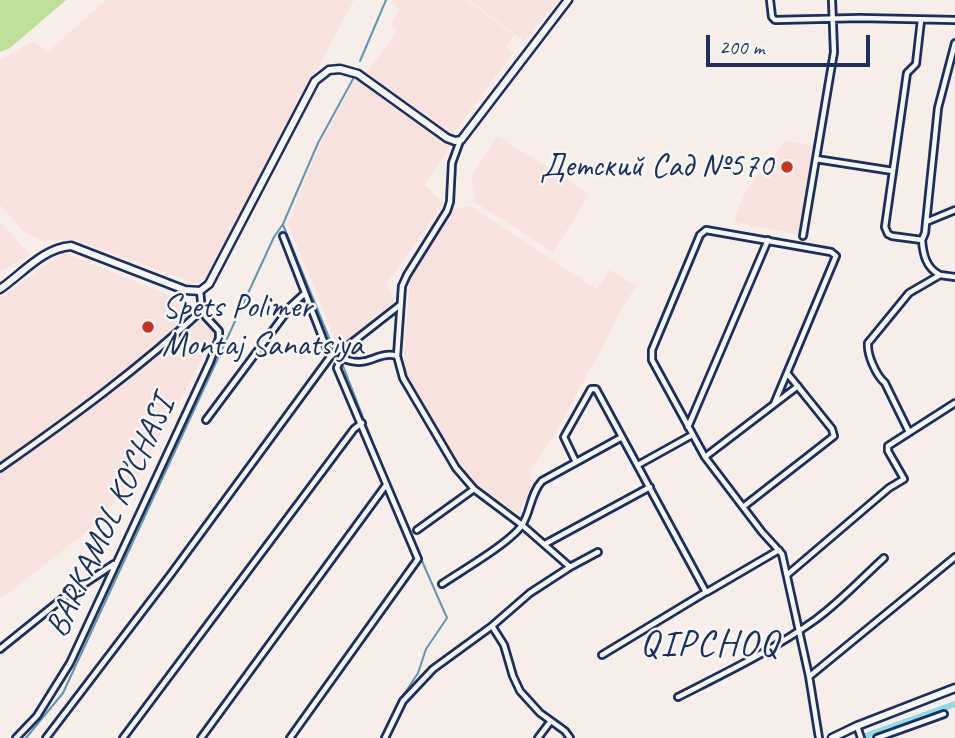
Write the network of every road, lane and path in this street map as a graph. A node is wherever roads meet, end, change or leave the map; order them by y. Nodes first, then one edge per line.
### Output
1 (568, 0) edge
2 (770, 0) edge
3 (832, 0) edge
4 (832, 19) junction
5 (921, 20) junction
6 (955, 20) edge
7 (955, 43) edge
8 (460, 140) junction
9 (816, 159) junction
10 (893, 171) junction
11 (955, 210) edge
12 (926, 222) junction
13 (283, 236) dead end
14 (803, 236) dead end
15 (768, 240) junction
16 (922, 240) junction
17 (940, 275) junction
18 (955, 276) edge
19 (0, 289) edge
20 (200, 291) junction
21 (304, 294) junction
22 (400, 305) junction
23 (202, 310) junction
24 (345, 348) junction
25 (397, 356) junction
26 (342, 358) junction
27 (328, 359) junction
28 (337, 368) junction
29 (787, 373) junction
30 (798, 386) junction
31 (955, 403) edge
32 (774, 405) junction
33 (206, 420) dead end
34 (362, 423) junction
35 (688, 427) junction
36 (909, 432) junction
37 (692, 434) junction
38 (622, 437) junction
39 (705, 457) junction
40 (576, 462) junction
41 (638, 465) junction
42 (0, 468) edge
43 (386, 485) junction
44 (650, 487) junction
45 (474, 489) junction
46 (743, 507) junction
47 (522, 525) junction
48 (418, 530) dead end
49 (545, 544) junction
50 (779, 550) junction
51 (598, 552) dead end
52 (955, 557) edge
53 (884, 558) dead end
54 (116, 562) junction
55 (570, 567) junction
56 (787, 575) junction
57 (442, 584) dead end
58 (706, 592) junction
59 (492, 626) junction
60 (798, 631) junction
61 (0, 649) edge
62 (602, 655) dead end
63 (809, 676) junction
64 (955, 688) edge
65 (678, 697) dead end
66 (944, 714) dead end
67 (550, 722) junction
68 (859, 732) edge
69 (817, 737) edge
70 (16, 738) edge
71 (47, 738) edge
72 (123, 738) edge
73 (201, 738) edge
74 (290, 738) edge
75 (385, 738) edge
76 (538, 738) edge
77 (570, 738) edge
78 (832, 738) edge
79 (877, 738) edge

1 - 8 street
2 - 4 street
3 - 4 street
4 - 5 street
4 - 9 street
5 - 6 street
5 - 10 street
7 - 12 street
8 - 20 street
8 - 22 street
9 - 10 street
9 - 14 street
10 - 16 street
11 - 12 street
12 - 16 street
13 - 21 street
15 - 29 street
15 - 35 street
15 - 35 street
16 - 17 street
17 - 18 street
17 - 36 street
19 - 20 street
20 - 23 street, BARKAMOL KO'CHASI
21 - 27 street
21 - 33 street
22 - 24 street
22 - 25 street
23 - 42 street, BARKAMOL KO'CHASI
23 - 54 street, BARKAMOL KO'CHASI
24 - 26 street
24 - 27 street
25 - 26 street
25 - 45 street
26 - 28 street
27 - 28 street
27 - 71 street
28 - 34 street
29 - 30 street
29 - 32 street
30 - 32 street
30 - 46 street
31 - 36 street
32 - 39 street
34 - 43 street
34 - 72 street
35 - 37 street
36 - 56 street
37 - 39 street
37 - 41 street
38 - 40 street
38 - 40 street
38 - 41 street
39 - 46 street
40 - 47 street
41 - 44 street
43 - 73 street
43 - 74 street
44 - 49 street
44 - 58 street
45 - 47 street
45 - 48 street
46 - 50 street
47 - 49 street
47 - 57 street
49 - 55 street
50 - 56 street
50 - 58 street
51 - 55 street
52 - 63 street
53 - 60 street
54 - 61 street
54 - 70 street, BARKAMOL KO'CHASI
55 - 59 street
56 - 60 street
58 - 62 street
59 - 67 street
59 - 75 street
60 - 63 street
60 - 65 street
63 - 69 street
64 - 68 street
66 - 79 street
67 - 76 street
67 - 77 street
68 - 78 street

